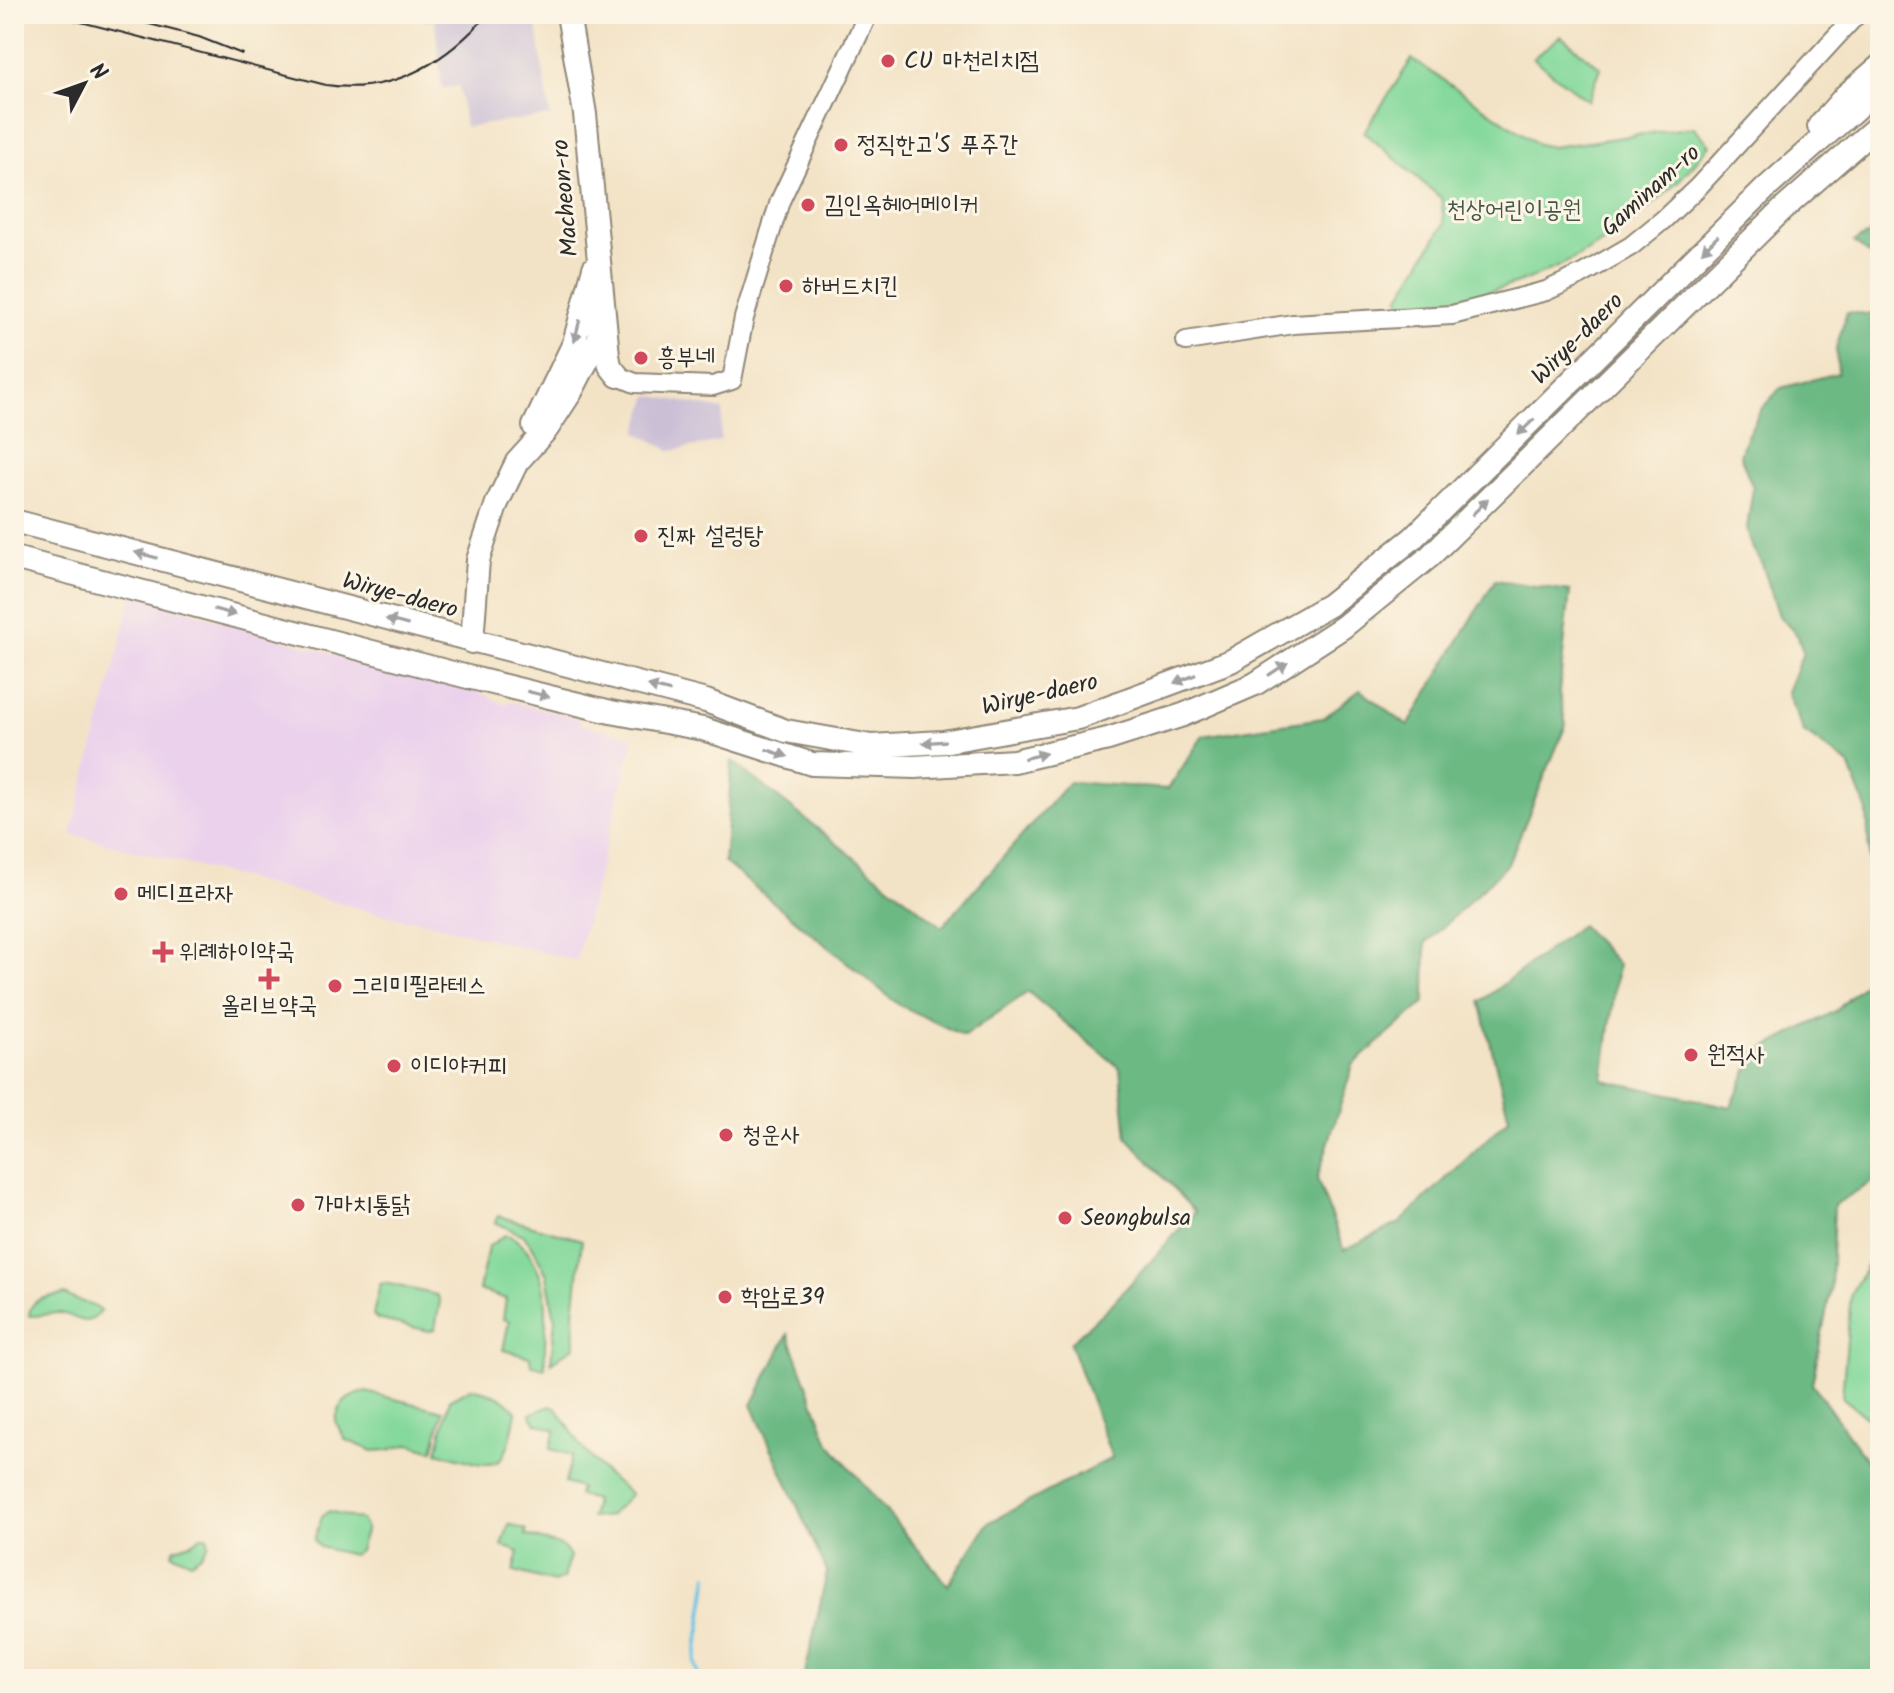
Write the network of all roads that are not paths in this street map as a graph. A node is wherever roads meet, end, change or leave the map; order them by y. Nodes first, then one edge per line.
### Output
1 (568, 14) edge
2 (868, 14) edge
3 (1857, 14) edge
4 (1880, 66) edge
5 (1880, 87) edge
6 (1880, 124) edge
7 (1880, 143) edge
8 (1765, 189) junction
9 (1781, 211) junction
10 (598, 256) junction
11 (601, 288) junction
12 (1186, 341) dead end
13 (618, 376) joint
14 (517, 462) junction
15 (14, 521) edge
16 (14, 558) edge
17 (472, 642) junction

1 - 10 main road, Macheon-ro
2 - 13 street
3 - 12 street, Gaminam-ro
4 - 8 main road
5 - 8 main road, Wirye-daero
6 - 9 main road
7 - 9 main road
8 -> 17 main road, Wirye-daero
16 -> 9 main road
10 - 11 main road, Macheon-ro
10 -> 14 main road
11 - 13 main road, Macheon-ro
11 - 14 main road
14 - 17 main road
17 -> 15 main road, Wirye-daero

